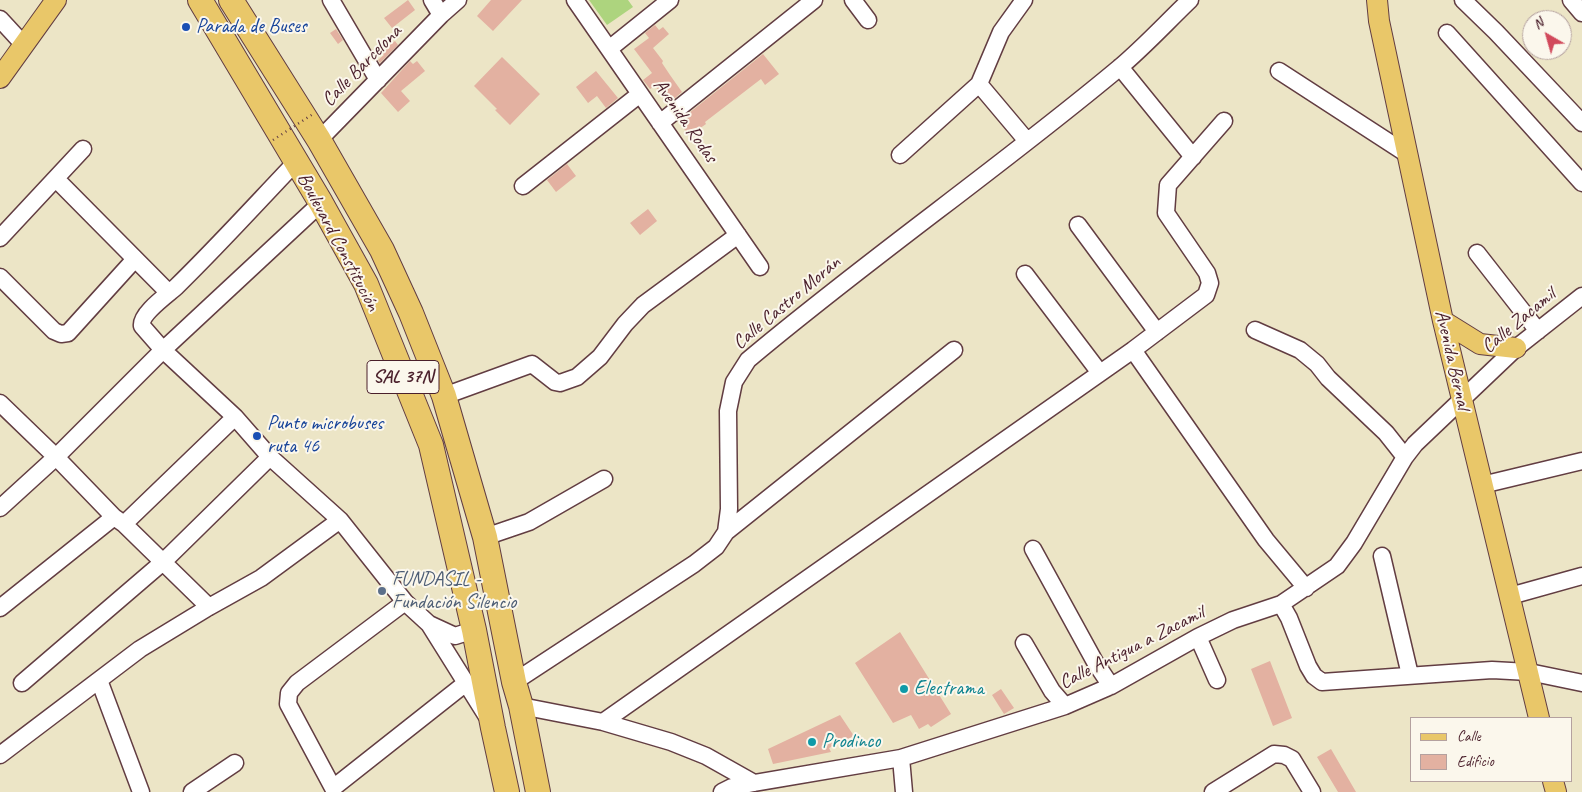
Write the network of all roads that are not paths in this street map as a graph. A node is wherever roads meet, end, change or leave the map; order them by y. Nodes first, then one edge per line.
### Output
1 (56, 0) edge
2 (200, 0) edge
3 (231, 0) edge
4 (331, 0) edge
5 (432, 0) edge
6 (458, 0) edge
7 (575, 0) edge
8 (670, 0) edge
9 (814, 0) edge
10 (853, 0) edge
11 (1024, 0) edge
12 (1190, 0) edge
13 (1377, 0) edge
14 (1463, 0) edge
15 (1571, 0) edge
16 (1582, 13) edge
17 (441, 15) junction
18 (0, 19) edge
19 (868, 20) dead end
20 (1447, 33) dead end
21 (24, 45) junction
22 (609, 49) junction
23 (1120, 67) junction
24 (1279, 71) dead end
25 (0, 77) edge
26 (378, 80) junction
27 (979, 84) junction
28 (640, 94) junction
29 (1224, 121) dead end
30 (660, 123) junction
31 (1582, 123) edge
32 (319, 140) junction
33 (1027, 141) junction
34 (83, 148) dead end
35 (1407, 154) junction
36 (900, 155) dead end
37 (1193, 156) junction
38 (296, 163) junction
39 (55, 180) junction
40 (1582, 183) edge
41 (523, 186) dead end
42 (321, 203) junction
43 (1078, 225) dead end
44 (738, 235) junction
45 (0, 238) edge
46 (1477, 253) dead end
47 (135, 259) junction
48 (760, 267) dead end
49 (1025, 274) dead end
50 (0, 277) edge
51 (170, 293) junction
52 (1582, 296) edge
53 (1443, 321) junction
54 (1255, 330) dead end
55 (1538, 331) junction
56 (1157, 332) junction
57 (1516, 348) junction
58 (163, 350) junction
59 (954, 350) dead end
60 (1133, 350) junction
61 (1100, 373) junction
62 (444, 396) junction
63 (1461, 400) junction
64 (0, 403) edge
65 (235, 417) junction
66 (56, 457) junction
67 (270, 457) junction
68 (1404, 457) junction
69 (1582, 461) edge
70 (604, 479) dead end
71 (1482, 485) junction
72 (0, 508) edge
73 (119, 520) junction
74 (340, 520) junction
75 (726, 532) junction
76 (485, 537) junction
77 (1033, 549) dead end
78 (1382, 556) dead end
79 (163, 562) junction
80 (1582, 576) edge
81 (1306, 588) junction
82 (1510, 596) junction
83 (405, 602) junction
84 (1281, 604) junction
85 (209, 607) junction
86 (0, 608) edge
87 (430, 624) junction
88 (474, 630) junction
89 (1198, 637) junction
90 (1024, 643) dead end
91 (1529, 672) junction
92 (1410, 676) junction
93 (99, 680) junction
94 (1217, 680) dead end
95 (514, 682) junction
96 (22, 683) dead end
97 (466, 683) junction
98 (1582, 684) edge
99 (1111, 686) junction
100 (521, 706) junction
101 (1064, 706) junction
102 (1539, 717) edge
103 (603, 722) junction
104 (493, 728) junction
105 (0, 754) edge
106 (901, 758) junction
107 (235, 763) dead end
108 (754, 783) junction
109 (727, 790) edge
110 (141, 792) edge
111 (192, 792) edge
112 (508, 792) edge
113 (538, 792) edge
114 (904, 792) edge
115 (1213, 792) edge
116 (1312, 792) edge

1 - 21 main road
2 - 38 highway, Boulevard Constitución / SAL 37N
3 - 32 highway, Boulevard Constitución / SAL 37N
4 - 26 street
5 - 17 street
6 - 17 street, Calle Barcelona
7 - 22 street, Avenida Rodas
8 - 22 street
9 - 30 street
10 - 19 street
11 - 27 street
12 - 23 street, Calle Castro Morán
13 - 35 main road, Avenida Bernal
14 - 31 street
15 - 16 street
17 - 26 street, Calle Barcelona
18 - 21 street
20 - 40 street
21 - 25 main road
22 - 28 street, Avenida Rodas
23 - 33 street, Calle Castro Morán
23 - 37 street
24 - 35 street
26 - 32 street, Calle Barcelona
27 - 33 street
27 - 36 street
28 - 30 street, Avenida Rodas
28 - 41 street
29 - 37 street
30 - 44 street, Avenida Rodas
32 - 62 highway, Boulevard Constitución / SAL 37N
33 - 75 street, Calle Castro Morán
34 - 39 street
35 - 53 main road, Avenida Bernal
37 - 56 street
38 - 42 highway, Boulevard Constitución / SAL 37N
38 - 51 street
39 - 45 street
39 - 47 street
42 - 58 street
42 - 88 highway, Boulevard Constitución / SAL 37N
43 - 56 street
44 - 48 street, Avenida Rodas
44 - 62 street
46 - 55 street
47 - 50 street
47 - 51 street
49 - 61 street
51 - 58 street
52 - 55 street, Calle Zacamil
53 - 57 main road
53 - 63 main road, Avenida Bernal
54 - 68 street
55 - 57 street, Calle Zacamil
56 - 60 street
57 - 63 street, Calle Zacamil
58 - 65 street
58 - 66 street
59 - 75 street
60 - 61 street
60 - 81 street
61 - 103 street
62 - 76 highway, Boulevard Constitución / SAL 37N
63 - 68 street, Calle Antigua a Zacamil
63 - 71 main road, Avenida Bernal
64 - 66 street
65 - 67 street
65 - 73 street
66 - 72 street
66 - 73 street
67 - 74 street
67 - 79 street
68 - 81 street, Calle Antigua a Zacamil
69 - 71 street
70 - 76 street
71 - 82 main road, Avenida Bernal
73 - 79 street
73 - 86 street
74 - 83 street
74 - 85 street
75 - 95 street
76 - 95 highway, Boulevard Constitución / SAL 37N
77 - 99 street
78 - 92 street
79 - 85 street
79 - 96 street
80 - 82 street
81 - 84 street, Calle Antigua a Zacamil
82 - 91 main road, Avenida Bernal
83 - 87 street
83 - 97 street
84 - 89 street, Calle Antigua a Zacamil
84 - 92 street
85 - 93 street
87 - 88 street
87 - 97 street
88 - 104 highway, Boulevard Constitución / SAL 37N
89 - 94 street
89 - 99 street, Calle Antigua a Zacamil
90 - 101 street
91 - 92 street
91 - 98 street
91 - 102 main road, Avenida Bernal
93 - 105 street
93 - 110 street
95 - 100 highway, Boulevard Constitución / SAL 37N
97 - 104 street
99 - 101 street, Calle Antigua a Zacamil
100 - 103 street
100 - 113 highway, Boulevard Constitución / SAL 37N
101 - 106 street, Calle Antigua a Zacamil
103 - 108 street
104 - 112 highway, Boulevard Constitución / SAL 37N
106 - 108 street, Calle Antigua a Zacamil
106 - 114 street
107 - 111 street
108 - 109 street, Calle Antigua a Zacamil
115 - 116 street

